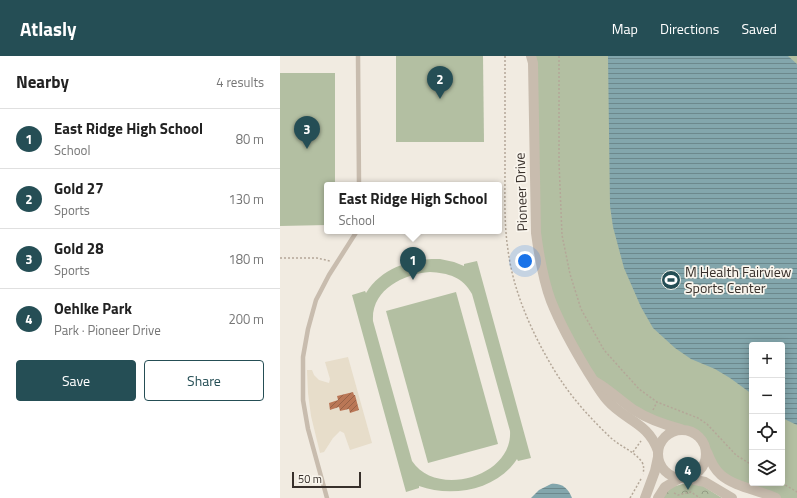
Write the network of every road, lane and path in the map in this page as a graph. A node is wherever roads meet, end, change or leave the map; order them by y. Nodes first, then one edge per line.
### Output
1 (358, 56) edge
2 (558, 56) edge
3 (533, 58) edge
4 (359, 182) edge
5 (355, 234) edge
6 (280, 258) edge
7 (337, 264) junction
8 (593, 379) junction
9 (682, 429) junction
10 (633, 452) dead end
11 (707, 452) junction
12 (658, 454) junction
13 (749, 463) edge
14 (683, 478) junction
15 (785, 485) edge
16 (671, 491) dead end
17 (797, 492) edge
18 (327, 498) edge
19 (630, 498) edge
20 (645, 498) edge
21 (658, 498) edge
22 (700, 498) edge
23 (732, 498) edge
24 (776, 498) edge

1 - 4 lane
2 - 13 path
3 - 8 street, Pioneer Drive
5 - 7 lane
6 - 7 path
7 - 18 lane
8 - 9 street, Pioneer Drive
8 - 12 street, Pioneer Drive
9 - 11 street
9 - 12 street
10 - 19 path
11 - 14 street
11 - 24 street
12 - 14 street
12 - 20 street
14 - 21 street
14 - 23 street
15 - 17 path
16 - 22 path

